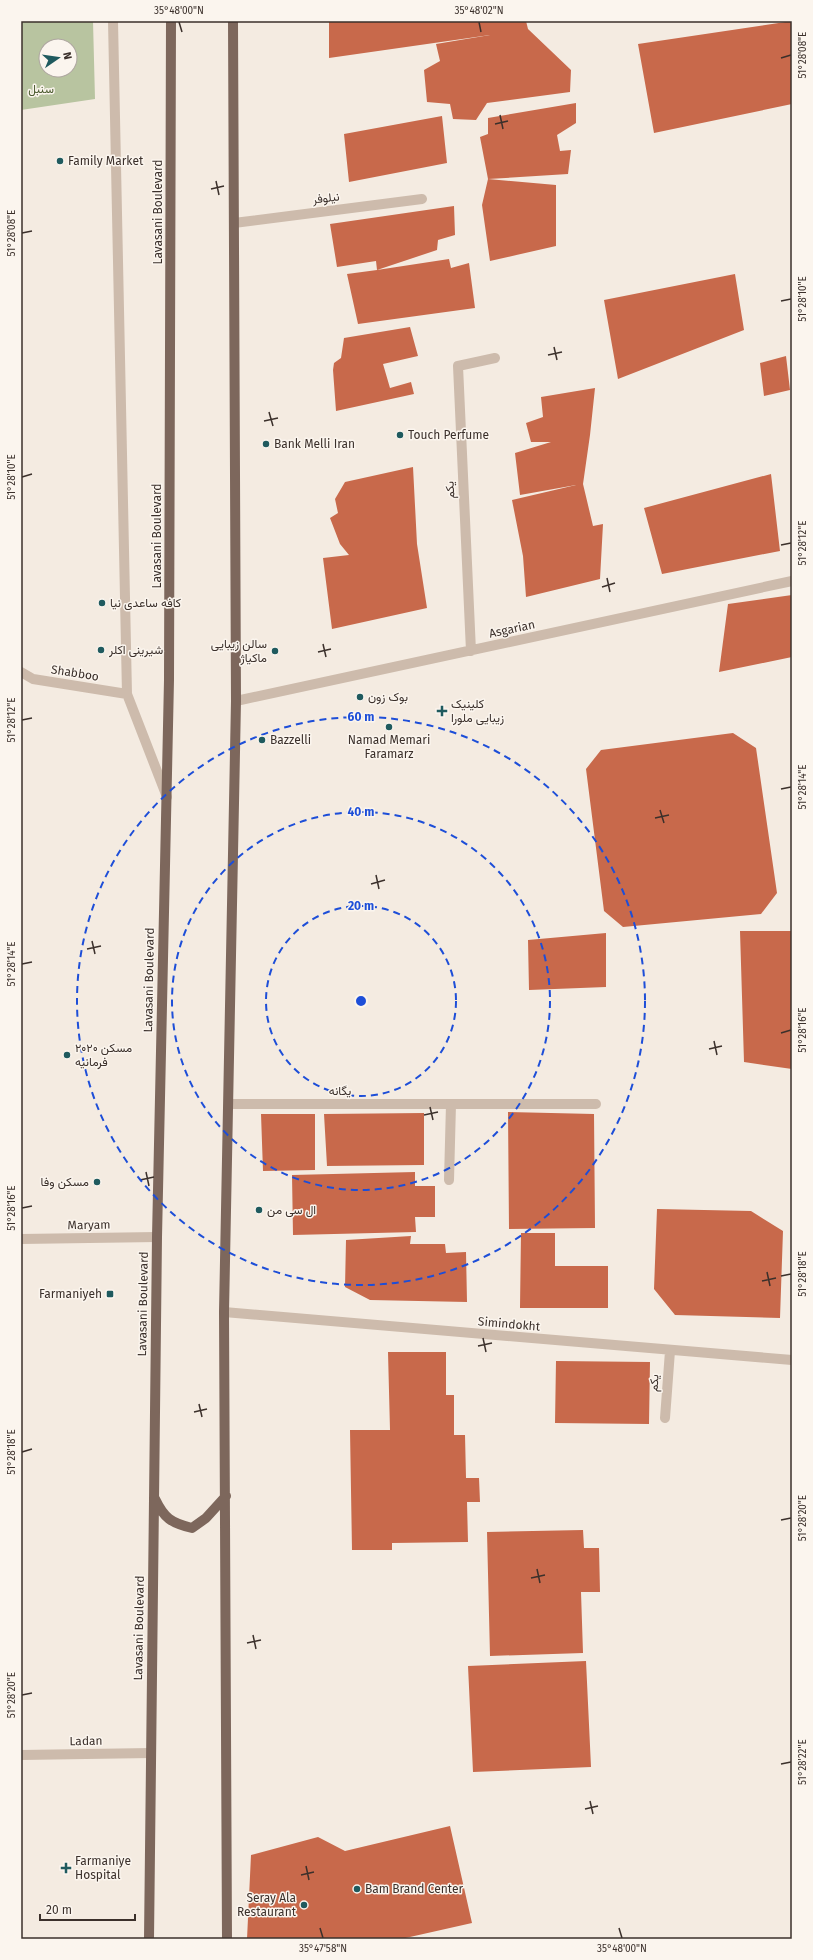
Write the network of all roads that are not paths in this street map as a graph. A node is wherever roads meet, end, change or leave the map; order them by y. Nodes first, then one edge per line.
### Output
1 (113, 21) edge
2 (171, 21) edge
3 (233, 21) edge
4 (422, 199) dead end
5 (234, 224) junction
6 (495, 358) dead end
7 (792, 581) edge
8 (470, 651) junction
9 (21, 672) edge
10 (127, 694) junction
11 (236, 701) junction
12 (167, 797) junction
13 (229, 1104) junction
14 (451, 1104) junction
15 (596, 1104) dead end
16 (449, 1180) dead end
17 (157, 1237) junction
18 (21, 1239) edge
19 (224, 1312) junction
20 (670, 1351) junction
21 (792, 1360) edge
22 (665, 1418) dead end
23 (226, 1496) junction
24 (154, 1497) junction
25 (151, 1753) junction
26 (21, 1755) edge
27 (149, 1939) edge
28 (227, 1939) edge

1 - 10 street
2 - 12 main road, Lavasani Boulevard
3 - 5 main road
4 - 5 street, نیلوفر
5 - 11 main road
6 - 8 street, یکم
7 - 8 street, Asgarian
8 - 11 street, Asgarian
9 - 10 street, Shabboo
10 - 12 street
11 - 13 main road
12 - 17 main road, Lavasani Boulevard
13 - 14 street, یگانه
13 - 19 main road
14 - 15 street, یگانه
14 - 16 street
17 - 18 street, Maryam
17 - 24 main road, Lavasani Boulevard
19 - 20 street, Simindokht
19 - 23 main road
20 - 21 street, Simindokht
20 - 22 street, یکم
23 - 24 main road
23 - 28 main road
24 - 25 main road, Lavasani Boulevard
25 - 26 street, Ladan
25 - 27 main road, Lavasani Boulevard

